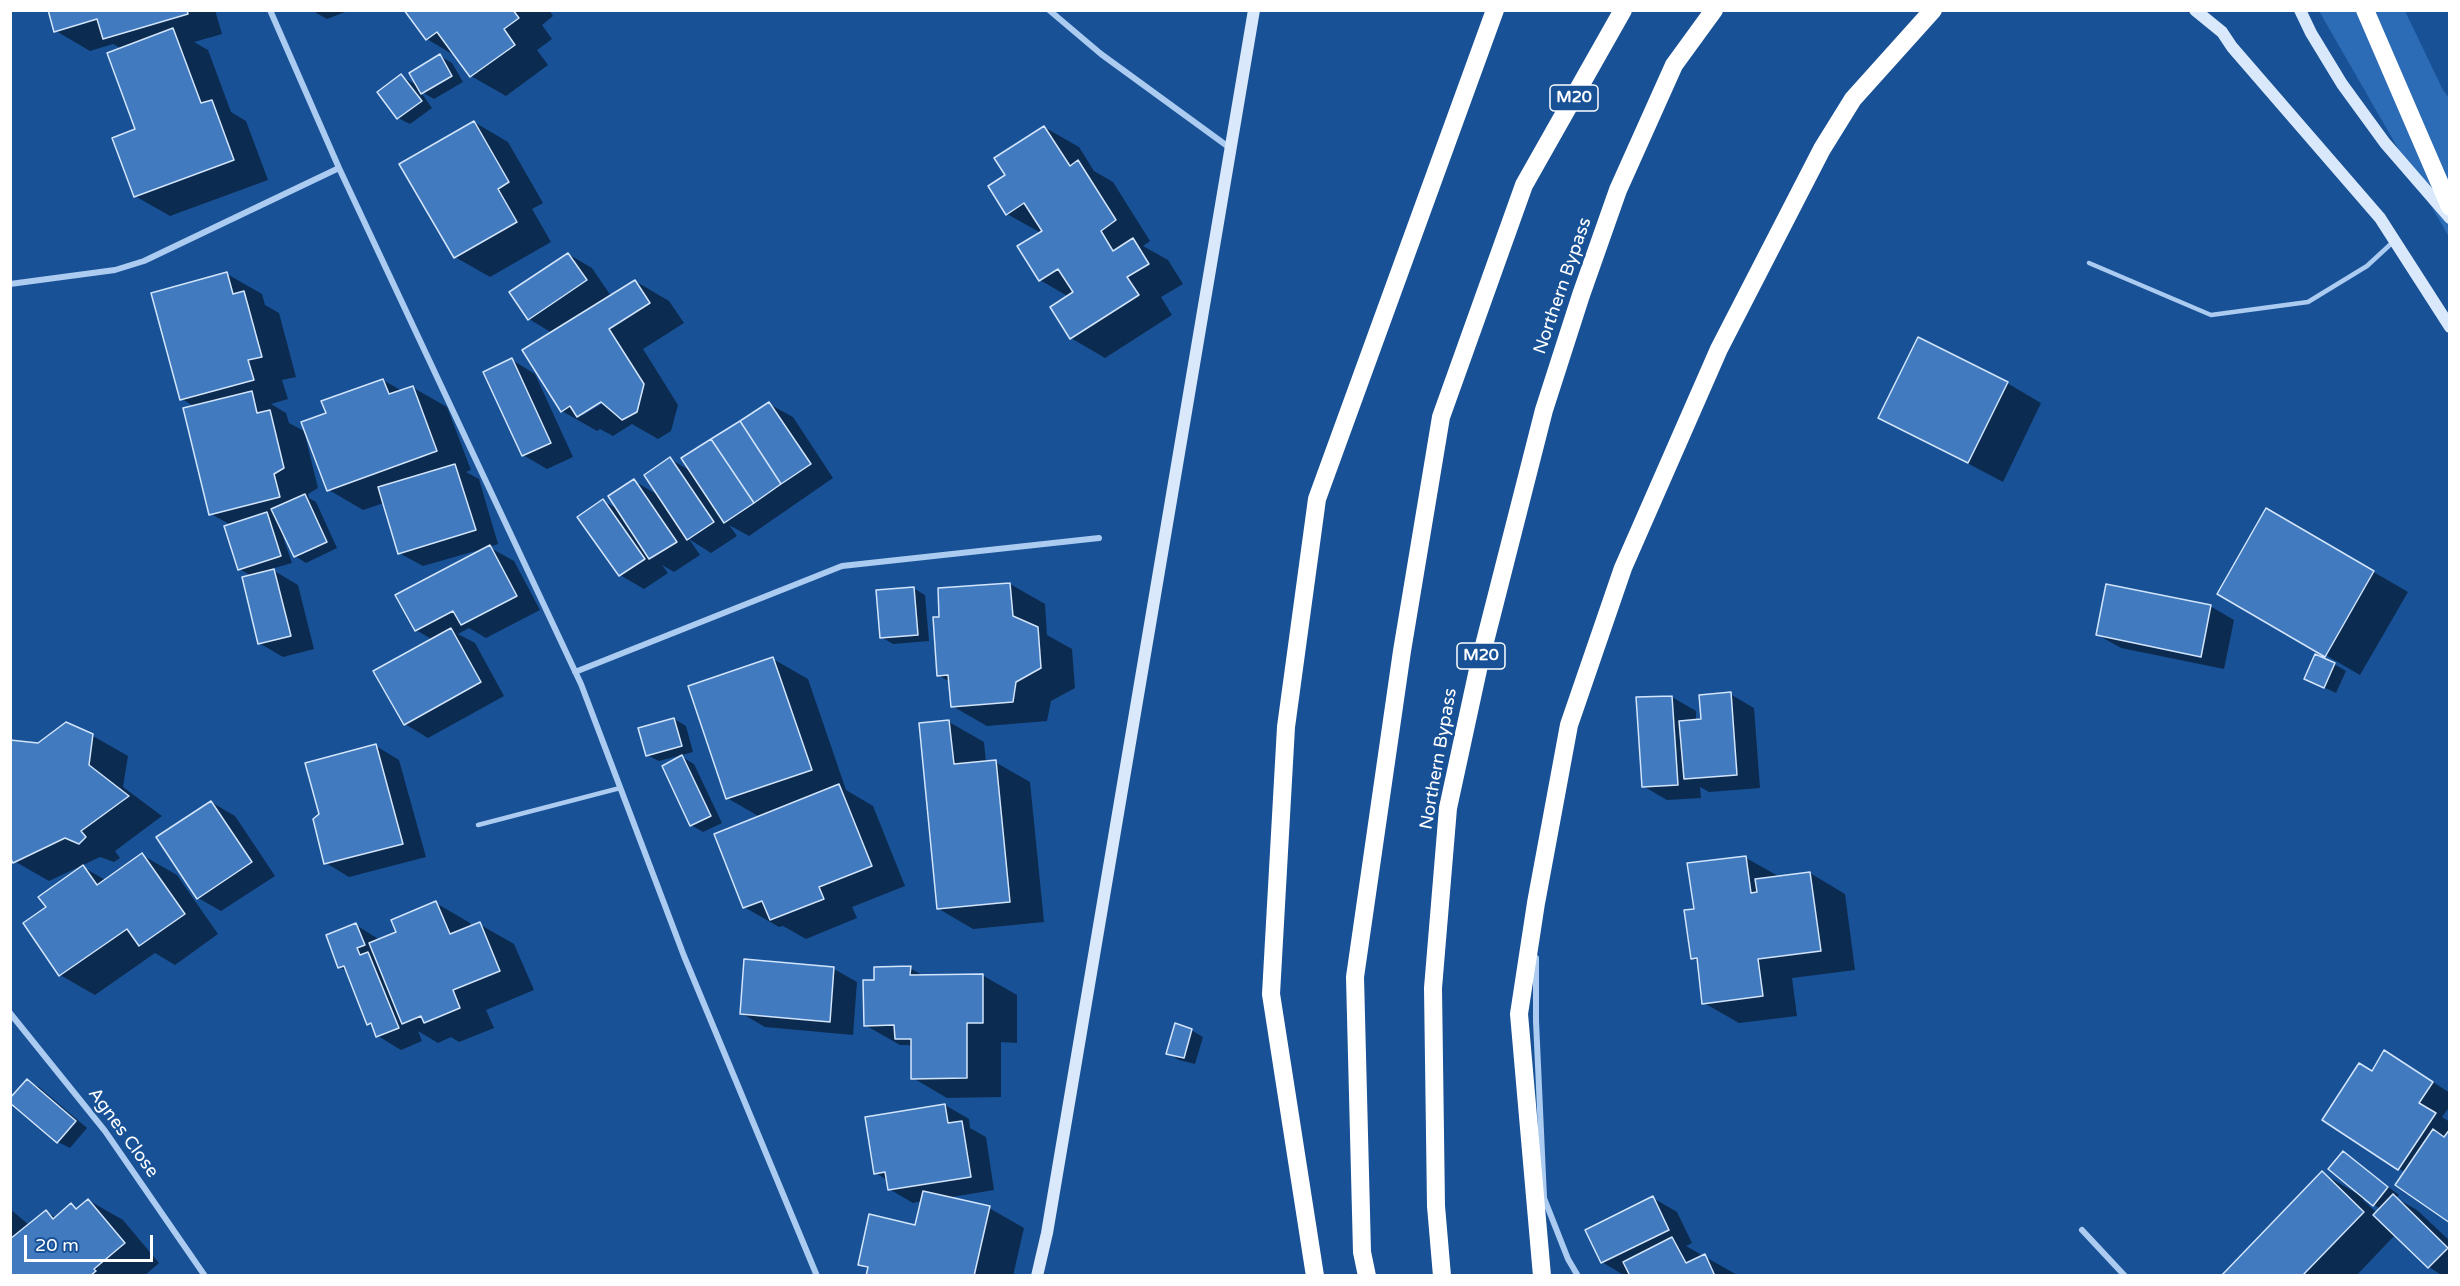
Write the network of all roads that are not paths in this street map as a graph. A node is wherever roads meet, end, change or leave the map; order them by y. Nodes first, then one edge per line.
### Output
1 (270, 10) edge
2 (1049, 10) edge
3 (1254, 10) edge
4 (1495, 10) edge
5 (1623, 10) edge
6 (1714, 10) edge
7 (1933, 10) edge
8 (2195, 10) edge
9 (2300, 10) edge
10 (2365, 10) edge
11 (1230, 148) junction
12 (339, 168) junction
13 (2450, 207) edge
14 (2450, 218) edge
15 (2395, 241) junction
16 (2090, 263) dead end
17 (10, 284) edge
18 (2450, 327) edge
19 (1098, 538) dead end
20 (575, 672) junction
21 (620, 788) junction
22 (478, 825) dead end
23 (1536, 903) junction
24 (10, 1013) edge
25 (2082, 1230) dead end
26 (205, 1275) edge
27 (817, 1275) edge
28 (1037, 1275) edge
29 (1315, 1275) edge
30 (1367, 1275) edge
31 (1442, 1275) edge
32 (1542, 1275) edge
33 (1578, 1275) edge
34 (2125, 1275) edge

1 - 12 street
2 - 11 street
3 - 11 street
4 - 29 highway
5 - 30 highway, M20
6 - 31 highway, Northern Bypass / M20
7 - 23 highway
8 - 15 street
9 - 14 street
10 - 13 highway
11 - 28 street
12 - 17 street
12 - 20 street
15 - 16 lane
15 - 18 street
19 - 20 street
20 - 21 street
21 - 22 lane
21 - 27 street
23 - 32 highway
23 - 33 street
24 - 26 street, Agnes Close
25 - 34 street

